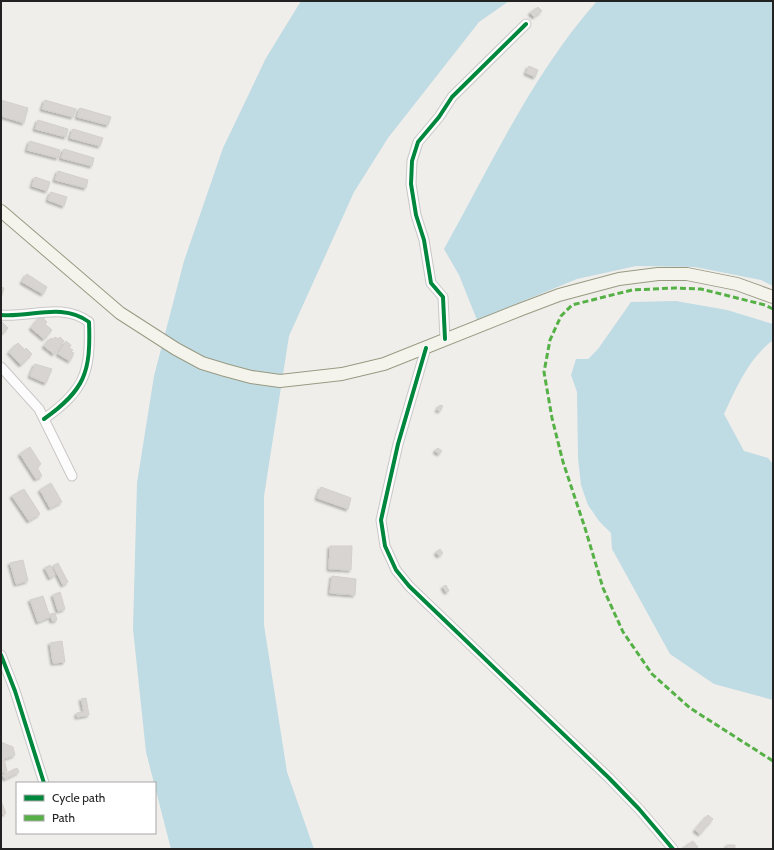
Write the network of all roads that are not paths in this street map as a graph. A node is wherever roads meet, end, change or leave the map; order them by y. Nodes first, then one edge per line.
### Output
1 (526, 24) dead end
2 (1, 211) edge
3 (773, 297) edge
4 (1, 315) edge
5 (445, 339) junction
6 (426, 348) junction
7 (1, 367) edge
8 (44, 419) junction
9 (72, 476) dead end
10 (1, 655) edge
11 (44, 782) edge
12 (672, 849) edge

1 - 5 street
2 - 6 main road
3 - 5 main road
4 - 8 street
5 - 6 main road
6 - 12 street
7 - 8 street
8 - 9 street
10 - 11 street

